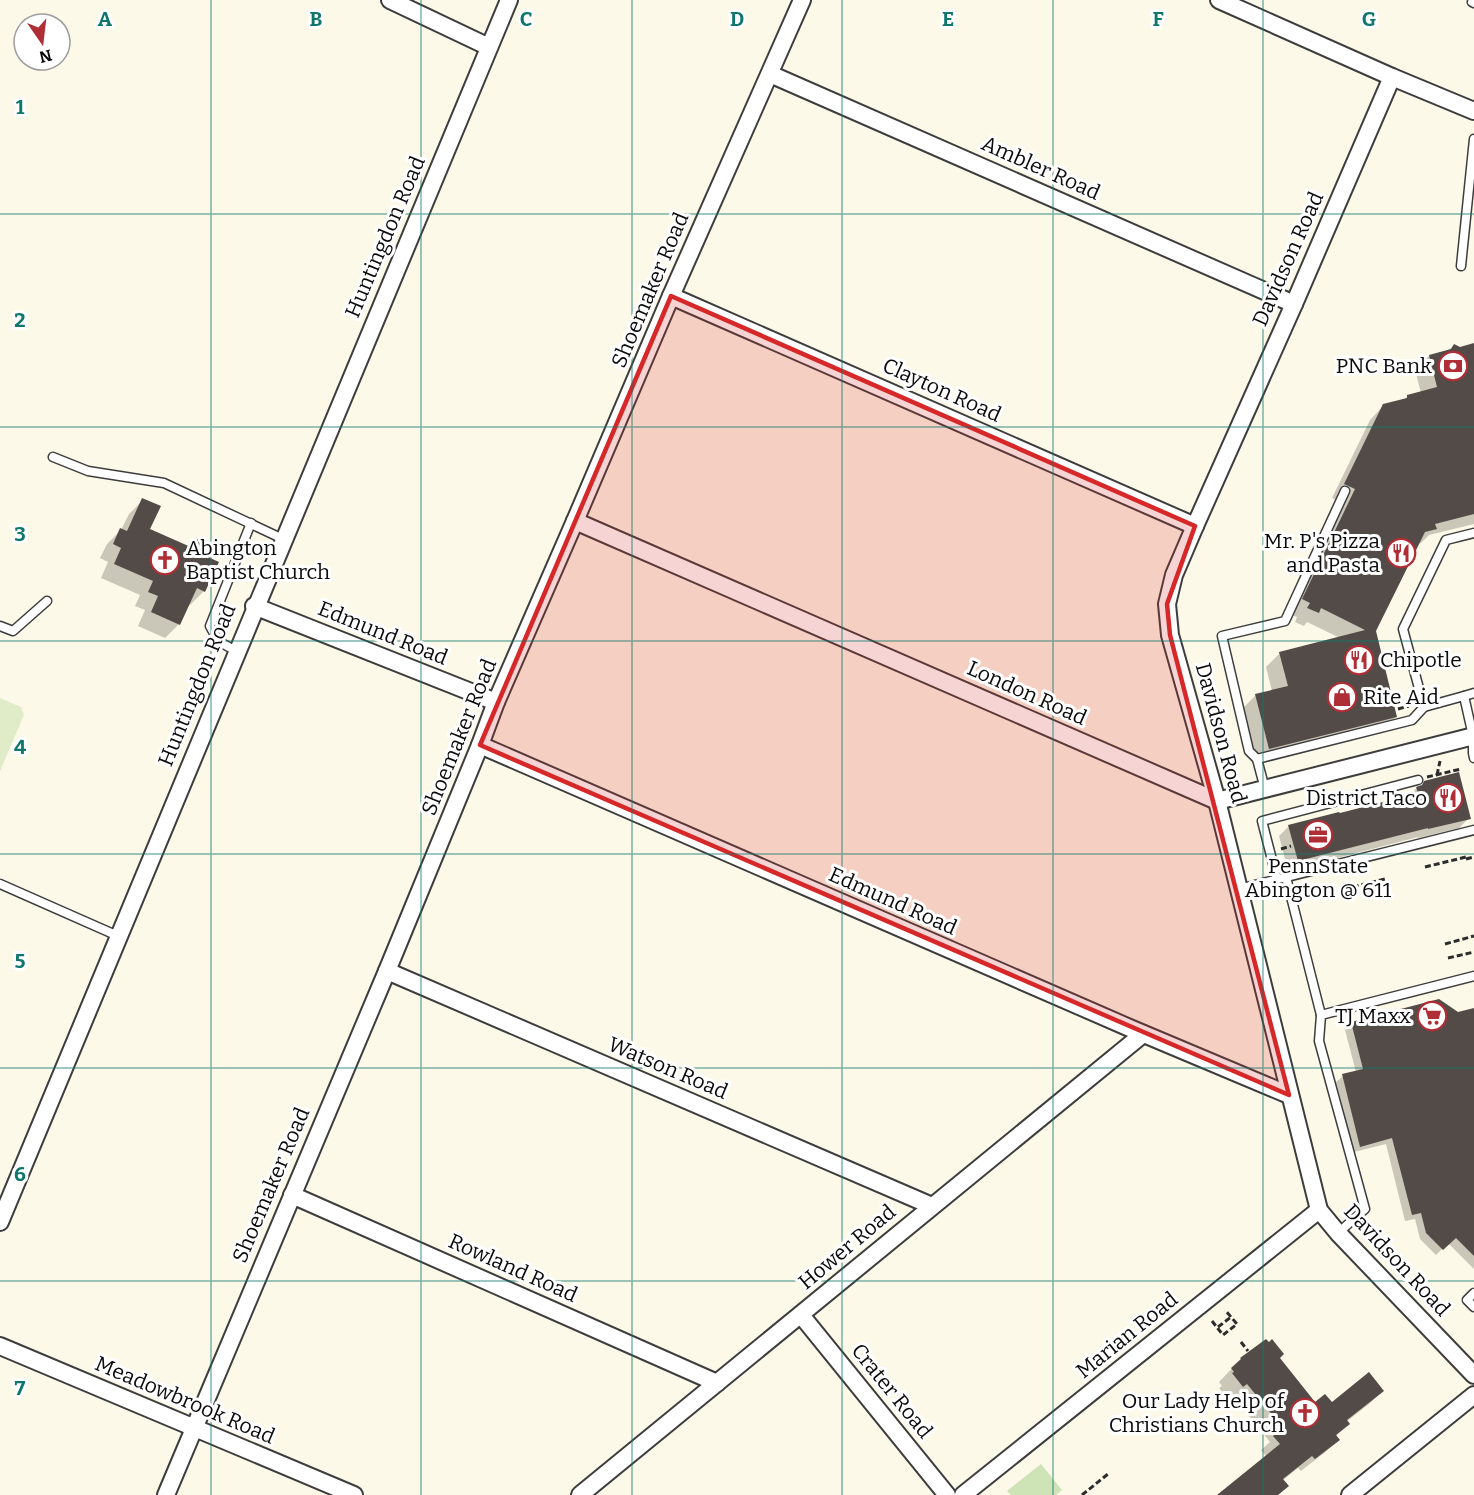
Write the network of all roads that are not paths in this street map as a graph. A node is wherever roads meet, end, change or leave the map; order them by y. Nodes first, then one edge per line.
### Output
1 (390, 0) edge
2 (509, 0) edge
3 (802, 0) edge
4 (1219, 0) edge
5 (489, 47) junction
6 (770, 74) junction
7 (1392, 77) junction
8 (1474, 111) edge
9 (1474, 139) edge
10 (1461, 266) dead end
11 (671, 296) junction
12 (1294, 304) junction
13 (53, 457) dead end
14 (1345, 491) dead end
15 (575, 521) junction
16 (251, 523) junction
17 (1195, 526) junction
18 (1474, 533) edge
19 (283, 539) junction
20 (47, 601) dead end
21 (254, 606) junction
22 (0, 626) edge
23 (236, 651) junction
24 (1474, 693) edge
25 (1464, 696) junction
26 (496, 702) junction
27 (1424, 707) junction
28 (1474, 736) edge
29 (480, 745) junction
30 (1474, 758) edge
31 (1257, 759) junction
32 (1418, 780) road end
33 (1265, 789) junction
34 (1217, 801) junction
35 (1474, 830) edge
36 (1286, 877) junction
37 (1276, 879) junction
38 (0, 884) edge
39 (1239, 889) junction
40 (118, 936) junction
41 (387, 971) junction
42 (1474, 976) edge
43 (1321, 1015) junction
44 (1143, 1034) junction
45 (1289, 1095) junction
46 (292, 1195) junction
47 (932, 1206) junction
48 (1319, 1210) junction
49 (0, 1222) edge
50 (1338, 1233) junction
51 (1474, 1293) edge
52 (1474, 1306) edge
53 (801, 1315) junction
54 (0, 1346) edge
55 (1474, 1375) edge
56 (717, 1383) junction
57 (1474, 1395) edge
58 (194, 1428) junction
59 (166, 1495) edge
60 (354, 1495) edge
61 (580, 1495) edge
62 (947, 1495) edge
63 (963, 1495) edge
64 (1350, 1495) edge

1 - 5 street
2 - 5 street, Huntingdon Road
3 - 6 street, Shoemaker Road
4 - 7 street
5 - 19 street, Huntingdon Road
6 - 11 street, Shoemaker Road
6 - 12 street, Ambler Road
7 - 8 street
7 - 12 street, Davidson Road
9 - 10 lane
11 - 15 street, Shoemaker Road
11 - 17 street, Clayton Road
12 - 17 street, Davidson Road
13 - 16 lane
14 - 31 lane
15 - 26 street, Shoemaker Road
15 - 34 street, London Road
16 - 19 lane
16 - 23 lane
17 - 34 street, Davidson Road
18 - 27 lane
19 - 21 street, Huntingdon Road
20 - 22 lane
21 - 23 street, Huntingdon Road
21 - 26 street, Edmund Road
23 - 40 street, Huntingdon Road
24 - 25 lane
25 - 27 lane
25 - 28 lane
26 - 29 street, Shoemaker Road
27 - 31 lane
28 - 30 lane
28 - 33 street
29 - 41 street, Shoemaker Road
29 - 44 street, Edmund Road
31 - 33 lane
32 - 37 lane
33 - 34 street
34 - 39 street, Davidson Road
35 - 36 lane
36 - 37 lane
36 - 43 lane
37 - 39 lane
38 - 40 lane
39 - 45 street, Davidson Road
40 - 49 street, Huntingdon Road
41 - 46 street, Shoemaker Road
41 - 47 street, Watson Road
42 - 43 lane
43 - 50 lane
44 - 45 street, Edmund Road
44 - 47 street, Hower Road
45 - 48 street, Davidson Road
46 - 56 street, Rowland Road
46 - 58 street, Shoemaker Road
47 - 53 street, Hower Road
48 - 50 street, Davidson Road
48 - 63 street, Marian Road
50 - 55 street, Davidson Road
51 - 52 lane
53 - 56 street, Hower Road
53 - 62 street, Crater Road
54 - 58 street, Meadowbrook Road
56 - 61 street, Hower Road
57 - 64 street
58 - 59 street, Shoemaker Road
58 - 60 street, Meadowbrook Road

